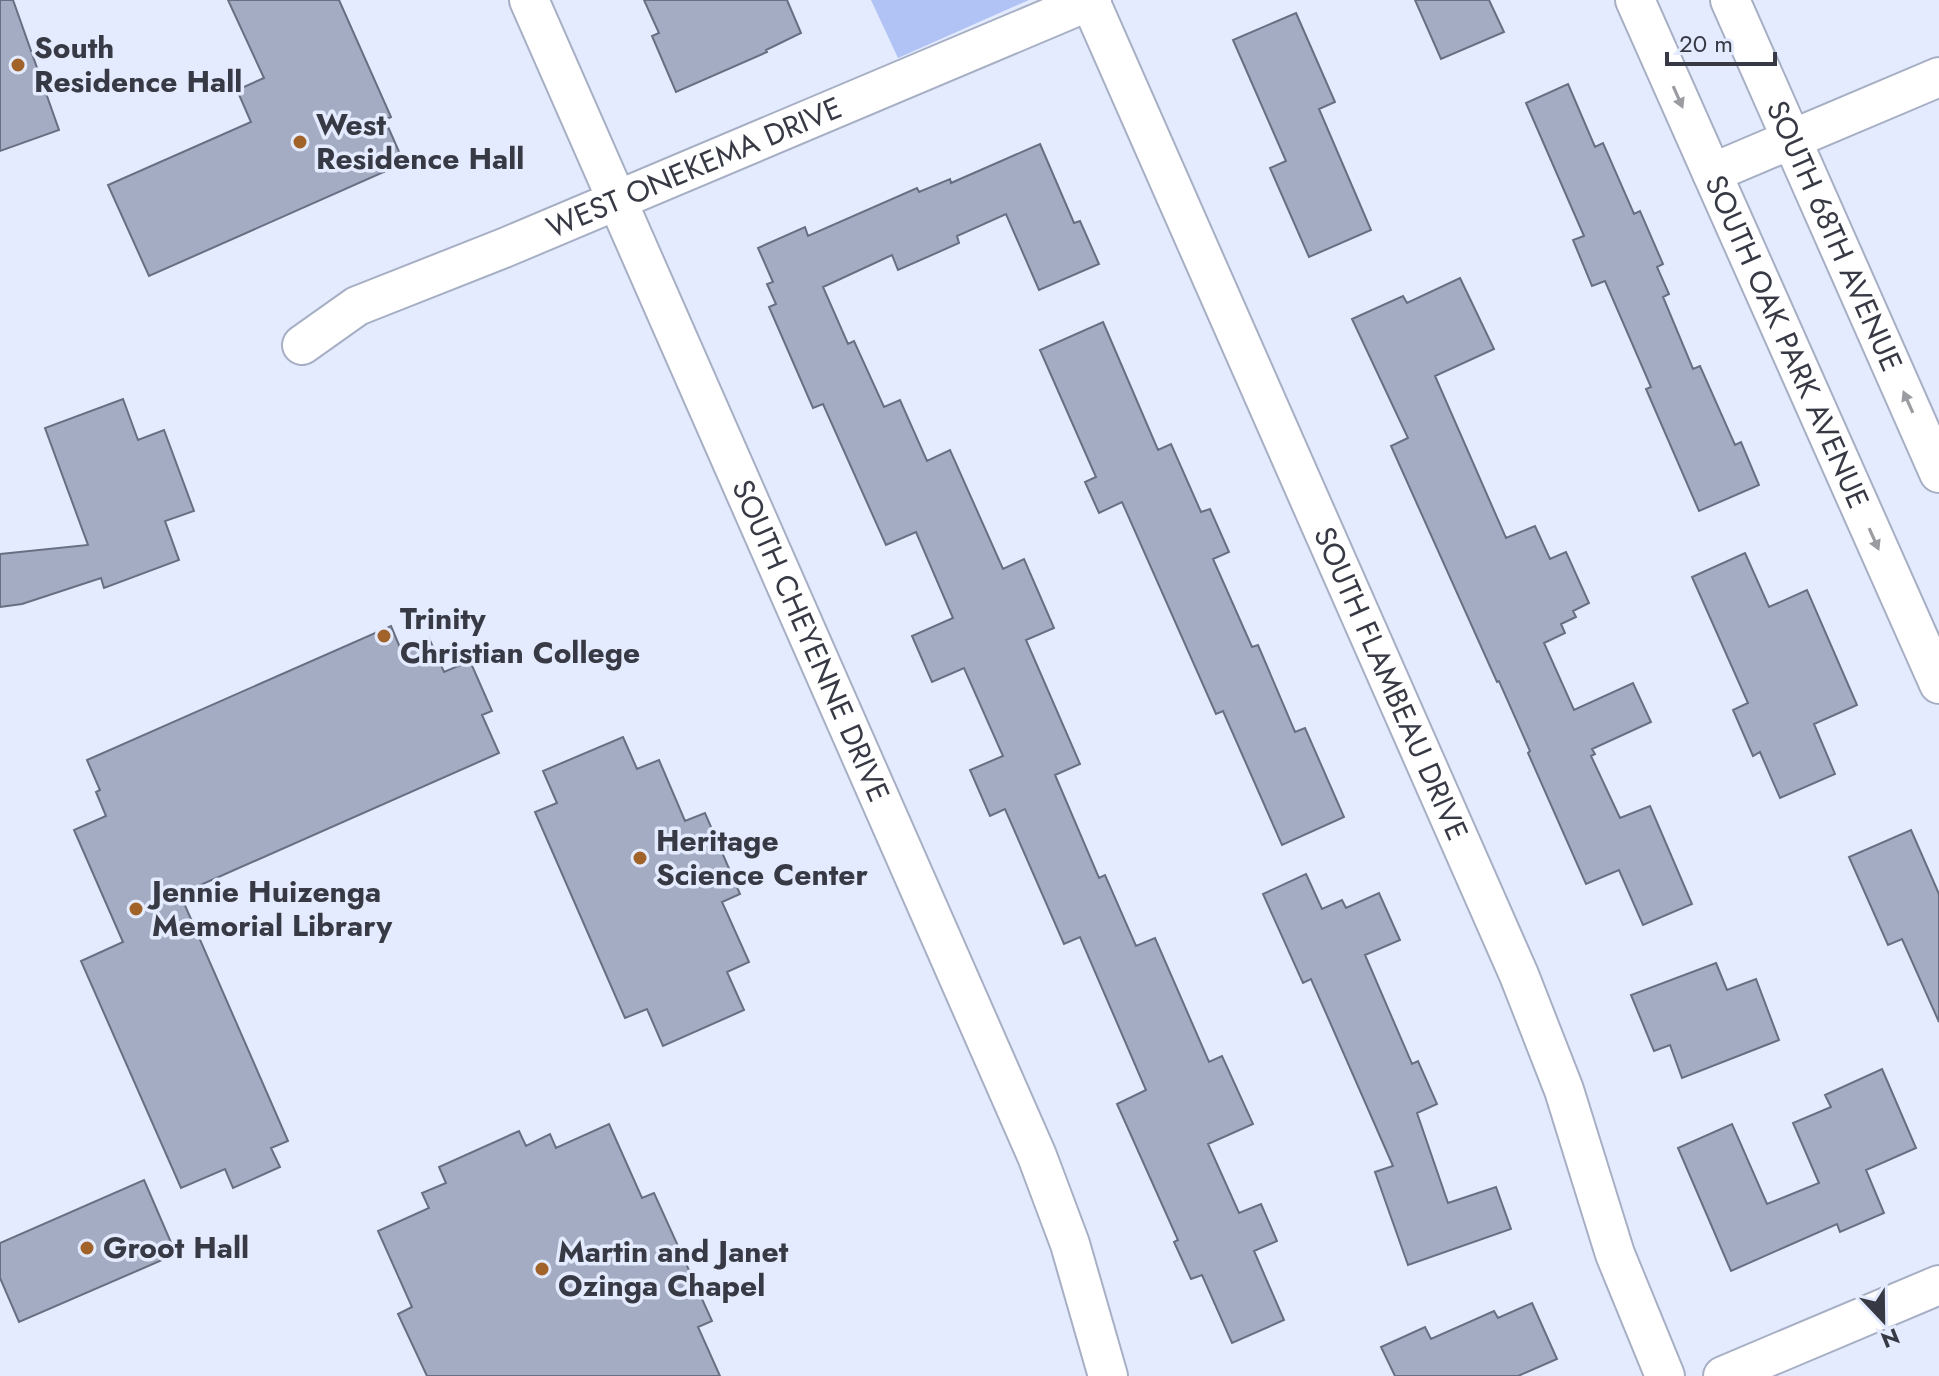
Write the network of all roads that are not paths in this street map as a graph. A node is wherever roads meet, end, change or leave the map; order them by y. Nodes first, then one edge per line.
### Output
1 (529, 0) edge
2 (1091, 0) edge
3 (1635, 0) edge
4 (1730, 0) edge
5 (1939, 77) edge
6 (1792, 139) junction
7 (1712, 173) junction
8 (617, 198) junction
9 (302, 345) dead end
10 (1939, 473) edge
11 (1939, 684) edge
12 (1939, 1285) edge
13 (1108, 1376) edge
14 (1665, 1376) edge
15 (1723, 1376) edge

1 - 8 street, SOUTH CHEYENNE DRIVE
2 - 8 street, WEST ONEKEMA DRIVE
2 - 14 street, SOUTH FLAMBEAU DRIVE
3 -> 7 street, SOUTH OAK PARK AVENUE
4 - 6 street, SOUTH 68TH AVENUE
5 - 6 street
6 - 7 street
10 -> 6 street, SOUTH 68TH AVENUE
7 -> 11 street, SOUTH OAK PARK AVENUE
8 - 9 street, WEST ONEKEMA DRIVE
8 - 13 street, SOUTH CHEYENNE DRIVE
12 - 15 street

